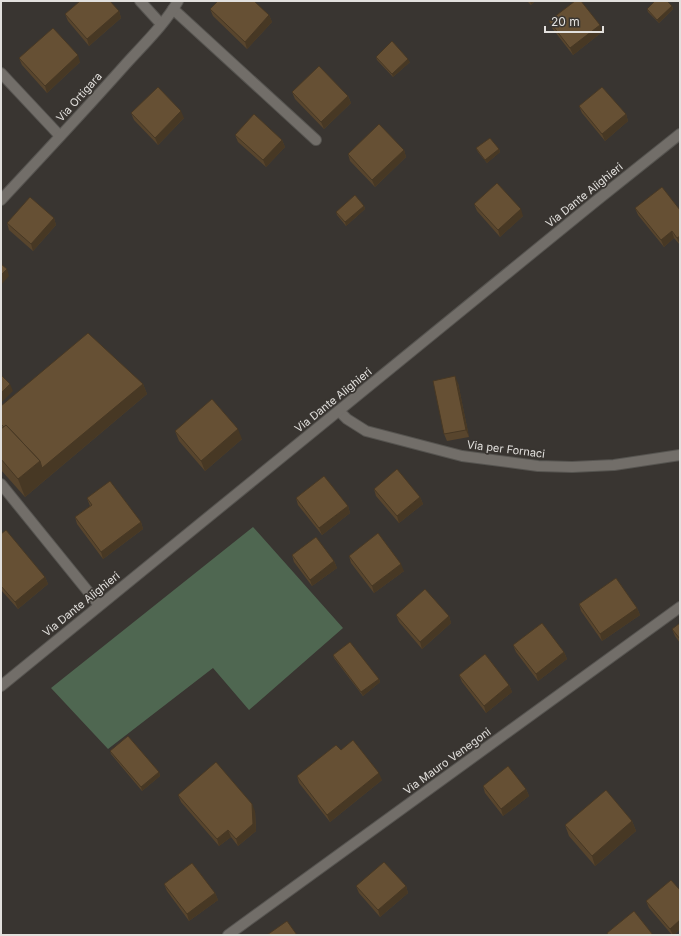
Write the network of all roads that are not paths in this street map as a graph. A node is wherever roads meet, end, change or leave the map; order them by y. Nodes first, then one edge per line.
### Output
1 (140, 1) edge
2 (176, 5) edge
3 (161, 24) junction
4 (1, 73) edge
5 (680, 134) edge
6 (60, 136) junction
7 (316, 140) dead end
8 (1, 200) edge
9 (338, 411) junction
10 (680, 455) edge
11 (1, 484) edge
12 (99, 605) junction
13 (680, 607) edge
14 (1, 686) edge
15 (228, 935) edge

1 - 3 street
2 - 3 street, Via Ortigara
2 - 7 street, Via Ortigara
3 - 6 street, Via Ortigara
4 - 6 street
5 - 9 street, Via Dante Alighieri
6 - 8 street, Via Ortigara
9 - 10 street, Via per Fornaci
9 - 12 street, Via Dante Alighieri
11 - 12 street
12 - 14 street, Via Dante Alighieri
13 - 15 street, Via Mauro Venegoni

